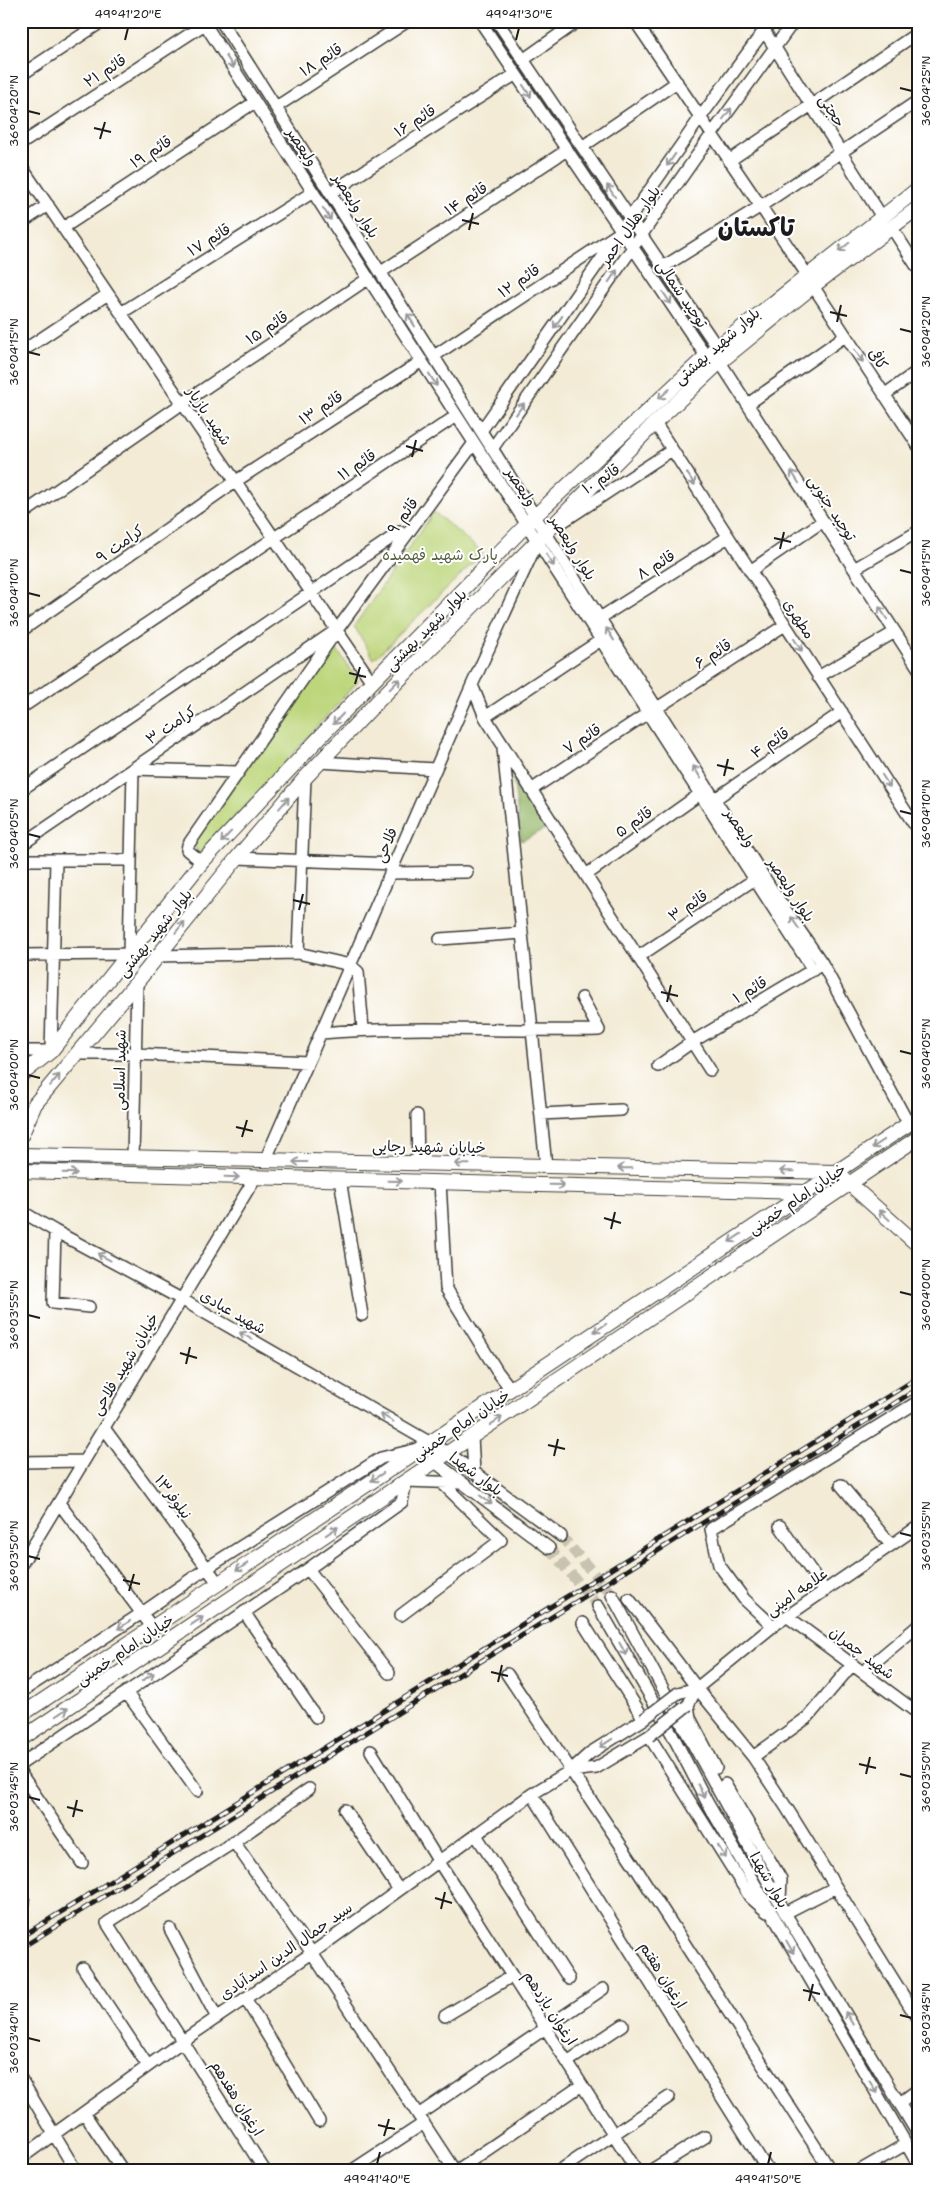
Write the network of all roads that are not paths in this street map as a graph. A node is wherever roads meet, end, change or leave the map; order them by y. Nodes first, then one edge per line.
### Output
1 (103, 21) edge
2 (221, 21) edge
3 (408, 21) edge
4 (480, 21) edge
5 (497, 21) edge
6 (578, 21) edge
7 (635, 21) edge
8 (771, 21) edge
9 (794, 21) edge
10 (204, 22) edge
11 (761, 26) edge
12 (919, 32) edge
13 (775, 49) junction
14 (523, 60) junction
15 (516, 74) junction
16 (21, 75) edge
17 (677, 82) junction
18 (919, 100) edge
19 (255, 102) junction
20 (811, 105) junction
21 (276, 107) junction
22 (700, 118) junction
23 (712, 134) junction
24 (21, 144) edge
25 (582, 147) junction
26 (567, 150) junction
27 (841, 152) junction
28 (729, 160) junction
29 (21, 166) edge
30 (919, 188) edge
31 (313, 192) junction
32 (330, 193) junction
33 (48, 205) junction
34 (761, 206) junction
35 (919, 207) edge
36 (882, 217) junction
37 (630, 219) junction
38 (21, 223) edge
39 (63, 228) junction
40 (892, 228) junction
41 (622, 231) junction
42 (642, 236) junction
43 (633, 247) junction
44 (663, 267) junction
45 (919, 270) edge
46 (381, 272) junction
47 (368, 278) junction
48 (810, 281) junction
49 (108, 294) junction
50 (121, 313) junction
51 (846, 336) junction
52 (21, 352) edge
53 (712, 352) junction
54 (434, 356) junction
55 (422, 361) junction
56 (720, 362) junction
57 (919, 370) edge
58 (884, 395) junction
59 (182, 403) junction
60 (748, 404) junction
61 (456, 416) junction
62 (655, 423) junction
63 (481, 431) junction
64 (474, 443) junction
65 (919, 447) edge
66 (492, 449) junction
67 (672, 450) junction
68 (236, 481) junction
69 (21, 515) edge
70 (531, 520) junction
71 (823, 521) junction
72 (919, 531) edge
73 (400, 532) dead end
74 (542, 537) junction
75 (728, 537) junction
76 (274, 538) junction
77 (854, 569) junction
78 (750, 571) junction
79 (312, 592) junction
80 (600, 618) junction
81 (785, 625) junction
82 (337, 630) junction
83 (21, 631) edge
84 (894, 632) junction
85 (601, 640) junction
86 (919, 669) edge
87 (818, 676) junction
88 (372, 682) junction
89 (472, 685) junction
90 (21, 708) edge
91 (653, 710) junction
92 (842, 712) junction
93 (485, 717) junction
94 (502, 745) junction
95 (320, 762) junction
96 (133, 769) junction
97 (435, 769) junction
98 (238, 772) junction
99 (305, 778) junction
100 (21, 790) edge
101 (532, 790) junction
102 (700, 794) junction
103 (715, 799) junction
104 (919, 832) edge
105 (21, 845) edge
106 (236, 858) junction
107 (21, 860) edge
108 (56, 860) junction
109 (132, 860) junction
110 (302, 861) junction
111 (202, 862) junction
112 (392, 869) junction
113 (467, 872) dead end
114 (586, 875) junction
115 (755, 879) junction
116 (522, 933) junction
117 (440, 938) dead end
118 (298, 953) junction
119 (129, 954) junction
120 (21, 955) edge
121 (53, 955) junction
122 (157, 956) junction
123 (638, 957) junction
124 (350, 965) junction
125 (818, 966) junction
126 (137, 982) junction
127 (582, 998) dead end
128 (363, 1029) junction
129 (532, 1031) junction
130 (320, 1033) junction
131 (692, 1042) junction
132 (21, 1051) edge
133 (51, 1051) junction
134 (78, 1054) junction
135 (136, 1054) junction
136 (308, 1062) junction
137 (658, 1066) dead end
138 (710, 1070) dead end
139 (21, 1075) edge
140 (28, 1106) edge
141 (621, 1110) dead end
142 (541, 1114) junction
143 (418, 1115) dead end
144 (914, 1120) edge
145 (21, 1136) edge
146 (919, 1138) edge
147 (21, 1155) edge
148 (133, 1158) junction
149 (265, 1161) junction
150 (418, 1164) junction
151 (546, 1166) junction
152 (21, 1171) edge
153 (836, 1172) junction
154 (254, 1178) junction
155 (340, 1179) junction
156 (440, 1182) junction
157 (850, 1184) junction
158 (752, 1190) junction
159 (805, 1191) junction
160 (827, 1199) junction
161 (21, 1211) edge
162 (765, 1218) junction
163 (55, 1231) junction
164 (919, 1246) edge
165 (665, 1285) junction
166 (181, 1299) junction
167 (676, 1300) junction
168 (89, 1308) dead end
169 (623, 1313) junction
170 (362, 1315) dead end
171 (632, 1330) junction
172 (510, 1388) junction
173 (919, 1401) edge
174 (104, 1428) junction
175 (472, 1437) junction
176 (424, 1446) junction
177 (448, 1453) junction
178 (84, 1461) junction
179 (21, 1462) edge
180 (435, 1462) junction
181 (474, 1472) junction
182 (406, 1481) junction
183 (441, 1482) junction
184 (463, 1483) junction
185 (841, 1486) dead end
186 (59, 1503) junction
187 (780, 1526) dead end
188 (919, 1526) edge
189 (561, 1536) tunnel mouth
190 (891, 1545) junction
191 (549, 1548) tunnel mouth
192 (21, 1565) edge
193 (207, 1568) junction
194 (308, 1569) junction
195 (218, 1583) junction
196 (825, 1591) junction
197 (612, 1595) tunnel mouth
198 (629, 1599) dead end
199 (598, 1606) tunnel mouth
200 (244, 1612) junction
201 (142, 1613) junction
202 (401, 1615) dead end
203 (788, 1617) junction
204 (583, 1623) dead end
205 (919, 1625) edge
206 (773, 1626) junction
207 (152, 1627) junction
208 (852, 1664) junction
209 (863, 1672) junction
210 (389, 1673) dead end
211 (508, 1674) dead end
212 (697, 1688) junction
213 (21, 1692) edge
214 (126, 1692) junction
215 (688, 1705) junction
216 (919, 1714) edge
217 (21, 1715) edge
218 (316, 1717) dead end
219 (644, 1719) junction
220 (649, 1736) junction
221 (21, 1739) edge
222 (371, 1751) dead end
223 (753, 1757) junction
224 (21, 1764) edge
225 (570, 1771) junction
226 (21, 1774) edge
227 (309, 1789) dead end
228 (197, 1791) dead end
229 (532, 1794) junction
230 (345, 1810) dead end
231 (476, 1835) junction
232 (234, 1842) junction
233 (439, 1862) junction
234 (82, 1863) dead end
235 (836, 1887) junction
236 (399, 1890) junction
237 (780, 1901) junction
238 (785, 1913) junction
239 (774, 1918) junction
240 (170, 1930) dead end
241 (312, 1953) junction
242 (83, 1968) dead end
243 (512, 1976) junction
244 (569, 1979) dead end
245 (603, 1989) dead end
246 (245, 1998) junction
247 (446, 2016) dead end
248 (217, 2018) junction
249 (919, 2022) edge
250 (623, 2025) dead end
251 (546, 2029) junction
252 (184, 2040) junction
253 (567, 2062) junction
254 (148, 2066) junction
255 (21, 2079) edge
256 (582, 2085) junction
257 (919, 2089) edge
258 (669, 2097) dead end
259 (900, 2103) junction
260 (84, 2113) junction
261 (421, 2119) junction
262 (320, 2121) dead end
263 (53, 2134) junction
264 (613, 2134) junction
265 (919, 2136) edge
266 (705, 2137) dead end
267 (906, 2144) junction
268 (21, 2158) edge
269 (919, 2166) edge
270 (635, 2170) edge
271 (76, 2171) edge
272 (123, 2171) edge
273 (265, 2171) edge
274 (351, 2171) edge
275 (456, 2171) edge
276 (559, 2171) edge
277 (650, 2171) edge
278 (768, 2171) edge
279 (830, 2171) edge
280 (859, 2171) edge

1 - 16 street
2 - 21 street, بلوار ولیعصر
3 - 21 street, قائم ۱۸
4 - 15 street, توحید شمالی
5 - 14 street, توحید شمالی
6 - 14 street
7 - 17 street
8 - 11 street, بلوار هلال احمر
9 - 13 street, بلوار هلال احمر
10 -> 19 street, ولیعصر
10 - 24 street, قائم ۲۱
11 - 13 street, حجتی
11 - 22 street, بلوار هلال احمر
12 - 20 street
13 - 20 street, حجتی
23 -> 13 street, بلوار هلال احمر
14 - 25 street, توحید شمالی
15 -> 26 street, توحید شمالی
15 - 32 street, قائم ۱۶
17 - 22 street
17 - 25 street
18 - 27 street
19 - 31 street, ولیعصر
19 - 39 street, قائم ۱۹
20 - 27 street, حجتی
20 - 28 street
21 - 32 street, بلوار ولیعصر
22 - 23 street, کافی
22 -> 37 street, بلوار هلال احمر
23 - 28 street, کافی
23 - 42 street, بلوار هلال احمر
37 -> 25 street, توحید شمالی
26 - 41 street, توحید شمالی
26 - 46 street, قائم ۱۴
27 - 34 street
27 - 36 street, حجتی
28 - 34 street, کافی
29 - 33 street, شهید بازیار
30 - 36 main road, بلوار شهید بهشتی
31 -> 47 street, ولیعصر
31 - 50 street, قائم ۱۷
32 - 46 street, بلوار ولیعصر
33 - 38 street
33 - 39 street, شهید بازیار
34 - 44 street
34 - 48 street, کافی
35 - 40 main road, بلوار شهید بهشتی
36 -> 48 main road, بلوار شهید بهشتی
37 - 41 street, بلوار هلال احمر
37 - 42 street, توحید شمالی
39 - 49 street, شهید بازیار
40 - 45 street
40 - 48 main road, بلوار شهید بهشتی
41 - 43 street, توحید شمالی
41 - 54 street, قائم ۱۲
41 -> 63 street, بلوار هلال احمر
42 - 43 street, بلوار هلال احمر
42 - 44 street, توحید شمالی
43 -> 53 street, توحید شمالی
66 -> 43 street, بلوار هلال احمر
44 - 53 street, توحید شمالی
54 -> 46 street, بلوار ولیعصر
47 - 55 street, ولیعصر
47 - 59 street, قائم ۱۵
48 - 51 street, کافی
48 - 53 main road, بلوار شهید بهشتی
48 - 56 main road, بلوار شهید بهشتی
49 - 50 street, شهید بازیار
49 - 52 street
50 - 59 street, شهید بازیار
51 -> 58 street, کافی
51 - 60 street
53 - 56 street, توحید شمالی
53 -> 70 main road, بلوار شهید بهشتی
54 - 63 street, بلوار ولیعصر
55 -> 61 street, ولیعصر
55 - 68 street, قائم ۱۳
56 - 60 street, توحید جنوبی
56 - 62 main road, بلوار شهید بهشتی
57 - 58 street
58 - 65 street, کافی
59 - 68 street, شهید بازیار
59 - 69 street, قائم ۱۵
71 -> 60 street, توحید جنوبی
61 - 64 street, ولیعصر
61 - 76 street, قائم ۱۱
62 - 67 street, مطهری
62 - 74 main road, بلوار شهید بهشتی
63 - 66 street, بلوار ولیعصر
64 - 70 street, ولیعصر
64 - 82 street, قائم ۹
66 - 70 street, بلوار ولیعصر
67 - 74 street, قائم ۱۰
67 -> 75 street, مطهری
68 - 76 street, شهید بازیار
68 - 83 street, کرامت ۹
70 - 74 street, بلوار ولیعصر
70 - 88 main road, بلوار شهید بهشتی
71 - 77 street, توحید جنوبی
71 - 78 street
72 - 77 street
73 - 79 street
74 - 80 street, بلوار ولیعصر
74 -> 85 street, ولیعصر
74 - 89 street, فلاحی
95 -> 74 main road, بلوار شهید بهشتی
75 - 78 street, مطهری
75 - 80 street, قائم ۸
76 - 79 street, شهید بازیار
76 - 90 street, قائم ۱۱
84 -> 77 street, توحید جنوبی
78 - 81 street, مطهری
79 - 82 street, شهید بازیار
79 - 100 street
91 -> 80 street, بلوار ولیعصر
81 -> 87 street, مطهری
81 - 91 street, قائم ۶
82 - 88 street, شهید بازیار
82 - 96 street, کرامت ۳
82 - 98 street, قائم ۹
84 - 86 street, توحید جنوبی
84 - 87 street
85 - 91 street, ولیعصر
85 - 93 street
87 - 92 street, مطهری
88 -> 111 main road, بلوار شهید بهشتی
89 - 93 street
89 - 97 street, فلاحی
91 - 101 street, قائم ۷
91 - 102 street, ولیعصر
103 -> 91 street, بلوار ولیعصر
92 - 103 street, قائم ۴
92 -> 104 street, مطهری
93 - 94 street
94 - 101 street
94 - 116 street
95 - 97 street
95 - 99 main road, بلوار شهید بهشتی
96 - 98 street
96 - 105 street, کرامت ۳
96 - 109 street
97 - 112 street, فلاحی
98 - 111 street, قائم ۹
106 -> 99 main road, بلوار شهید بهشتی
99 - 110 street
101 - 114 street
102 - 114 street, قائم ۵
102 - 115 street, ولیعصر
125 -> 103 street, بلوار ولیعصر
106 - 110 street
122 -> 106 main road, بلوار شهید بهشتی
107 - 108 street
108 - 109 street
108 - 121 street
109 - 119 street
110 - 112 street
110 - 118 street
111 - 119 main road, بلوار شهید بهشتی
112 - 113 street
112 - 124 street, فلاحی
114 - 123 street
115 - 123 street, قائم ۳
115 - 125 street, ولیعصر
116 - 117 street
116 - 129 street
118 - 122 street
118 - 124 street
119 - 121 street
119 - 133 main road, بلوار شهید بهشتی
120 - 121 street
121 - 133 street
122 - 126 main road, بلوار شهید بهشتی
123 - 131 street
124 - 128 street
124 - 130 street, فلاحی
125 - 131 street, قائم ۱
125 - 144 street, ولیعصر
126 - 134 main road, بلوار شهید بهشتی
126 - 135 street, شهید اسلامی
127 - 129 street
128 - 129 street
128 - 130 street
129 - 142 street
130 - 136 street, فلاحی
131 - 137 street, قائم ۱
131 - 138 street
132 - 133 street
133 - 139 main road, بلوار شهید بهشتی
134 - 135 street
140 -> 134 main road, بلوار شهید بهشتی
135 - 136 street
135 - 148 street, شهید اسلامی
136 - 149 street, فلاحی
140 - 145 main road, بلوار شهید بهشتی
141 - 142 street
142 - 151 street
143 - 150 street
144 -> 153 main road, خیابان امام خمینی
146 - 157 main road, خیابان امام خمینی
147 - 148 main road, خیابان شهید رجایی
148 - 149 main road, خیابان شهید رجایی
150 -> 149 main road, خیابان شهید رجایی
151 -> 150 main road, خیابان شهید رجایی
153 -> 151 main road, خیابان شهید رجایی
152 -> 154 main road
153 - 157 main road
153 - 159 main road, خیابان امام خمینی
154 - 155 main road
154 - 166 street, خیابان شهید فلاحی
155 -> 156 main road
155 - 170 street
156 -> 158 main road
156 - 172 street
157 - 160 main road, خیابان امام خمینی
164 -> 157 main road
158 - 159 main road
158 - 162 main road, خیابان امام خمینی
159 - 160 main road
159 - 162 main road, خیابان امام خمینی
160 - 167 main road, خیابان امام خمینی
161 - 163 street, شهید عبادی
162 -> 165 main road, خیابان امام خمینی
166 -> 163 street, شهید عبادی
163 - 168 street
165 - 167 main road
165 - 169 main road, خیابان امام خمینی
166 - 174 street, خیابان شهید فلاحی
176 -> 166 street, شهید عبادی
167 - 171 main road, خیابان امام خمینی
169 - 171 main road
169 -> 172 main road, خیابان امام خمینی
175 -> 171 main road, خیابان امام خمینی
172 - 176 main road, خیابان امام خمینی
173 - 206 street
174 - 178 street, خیابان شهید فلاحی
174 - 193 street, نیلوفر۱۳
175 - 177 main road, خیابان امام خمینی
175 - 181 street
176 - 177 street, بلوار شهدا
176 - 180 street, بلوار شهدا
176 - 193 street
176 -> 195 main road, خیابان امام خمینی
177 - 180 main road, خیابان امام خمینی
177 - 181 street, بلوار شهدا
178 - 179 street
178 - 186 street, خیابان شهید فلاحی
180 - 182 main road, خیابان امام خمینی
180 - 184 street, بلوار شهدا
181 - 189 street, بلوار شهدا
182 - 183 street
182 - 194 street
221 -> 182 main road, خیابان امام خمینی
183 - 184 street
183 - 202 street
184 -> 191 street, بلوار شهدا
185 - 190 street
186 - 192 street, خیابان شهید فلاحی
186 - 201 street
187 - 196 street
188 - 190 street, علامه امینی
190 - 196 street, علامه امینی
193 - 195 street, نیلوفر۱۳
193 - 201 street
194 - 200 street
194 - 210 street
195 - 207 main road, خیابان امام خمینی
196 - 203 street, علامه امینی
197 - 237 street, بلوار شهدا
198 - 212 street
199 -> 239 street, بلوار شهدا
214 -> 200 street
200 - 218 street
201 - 207 street
201 -> 213 street
203 - 206 street, علامه امینی
203 - 208 street, شهید چمران
204 - 219 street
205 - 209 street
206 - 212 street, علامه امینی
207 - 217 main road, خیابان امام خمینی
208 - 209 street, شهید چمران
208 - 223 street
209 - 216 street, شهید چمران
211 - 225 street
212 - 215 street
212 - 219 street, سید جمال الدین اسدآبادی, bridge
212 - 223 street
214 - 224 street
214 - 228 street
215 - 220 street, سید جمال الدین اسدآبادی, bridge
215 - 237 street
219 -> 225 street, سید جمال الدین اسدآبادی
220 - 225 street, سید جمال الدین اسدآبادی
220 -> 239 street
222 - 233 street, ارغوان یازدهم
223 - 235 street
225 - 229 street, سید جمال الدین اسدآبادی
225 - 279 street
226 - 234 street
227 - 232 street
229 - 231 street, سید جمال الدین اسدآبادی
229 - 278 street, ارغوان هفتم
230 - 236 street
231 - 233 street, سید جمال الدین اسدآبادی
231 - 244 street
232 - 241 street
232 - 252 street, ارغوان هفدهم
233 - 236 street, سید جمال الدین اسدآبادی
233 - 243 street, ارغوان یازدهم
235 - 238 street
235 - 249 street
236 - 241 street, سید جمال الدین اسدآبادی
237 - 238 street, بلوار شهدا
259 -> 238 street, بلوار شهدا
239 -> 267 street, بلوار شهدا
240 - 248 street
241 - 246 street, سید جمال الدین اسدآبادی
241 - 261 street
242 - 254 street
243 - 247 street
243 - 251 street, ارغوان یازدهم
245 - 251 street
246 - 248 street, سید جمال الدین اسدآبادی
246 - 262 street
248 - 252 street, سید جمال الدین اسدآبادی
250 - 253 street
251 - 253 street, ارغوان یازدهم
251 - 261 street
252 - 254 street, سید جمال الدین اسدآبادی
252 - 273 street, ارغوان هفدهم
253 - 256 street, ارغوان یازدهم
254 - 260 street, سید جمال الدین اسدآبادی
255 - 263 street
256 - 264 street, ارغوان یازدهم
256 - 275 street
257 - 259 street
258 - 264 street
259 - 265 street, بلوار شهدا
260 - 263 street, سید جمال الدین اسدآبادی
260 - 272 street
261 - 274 street
261 - 275 street
263 - 268 street, سید جمال الدین اسدآبادی
263 - 271 street
264 - 270 street, ارغوان یازدهم
264 - 276 street
266 - 277 street
267 - 269 street, بلوار شهدا
267 - 280 street

